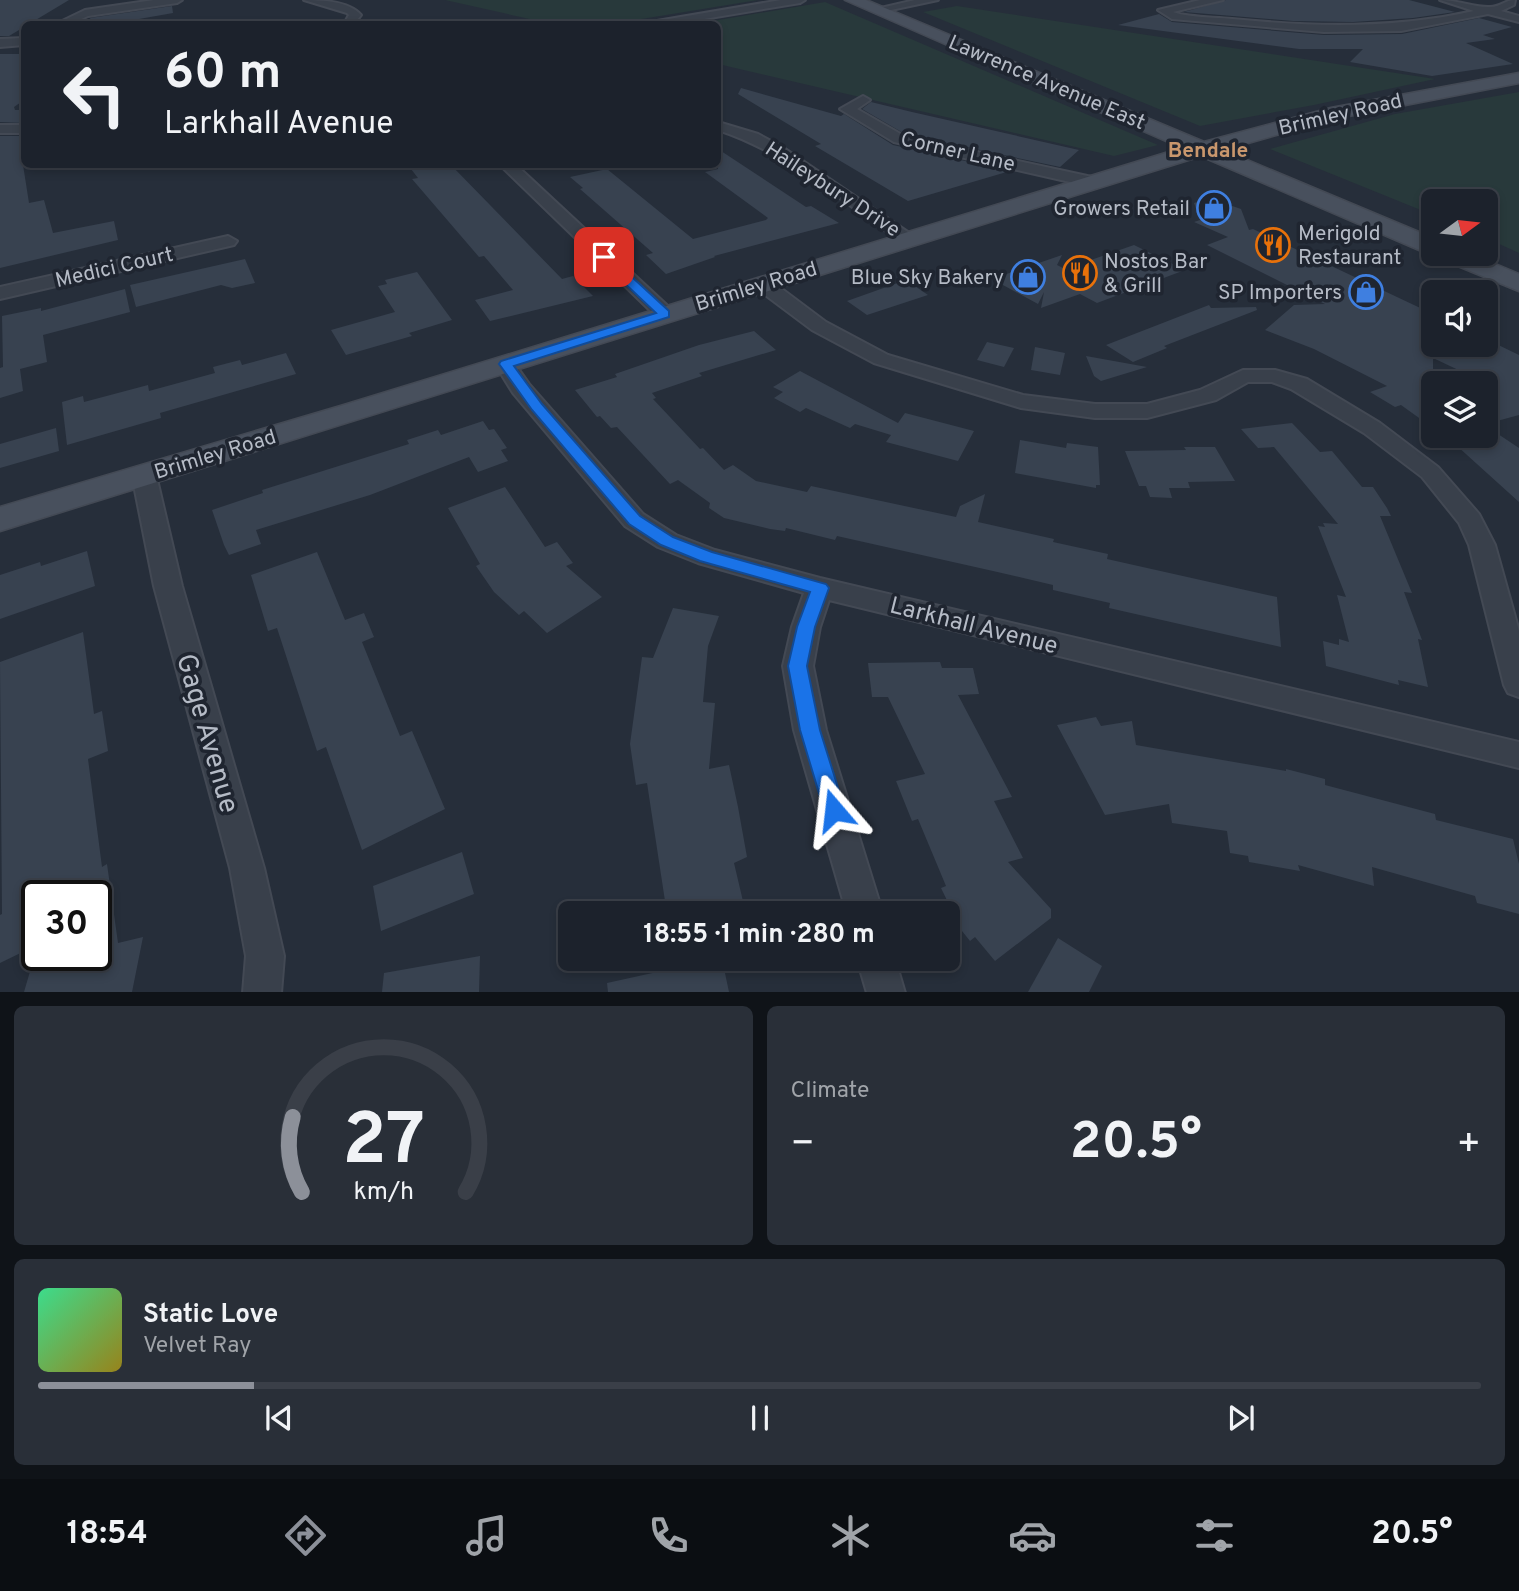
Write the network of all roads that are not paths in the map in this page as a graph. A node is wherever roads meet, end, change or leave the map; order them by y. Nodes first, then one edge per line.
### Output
1 (177, 0) edge
2 (309, 0) edge
3 (800, 0) edge
4 (853, 0) edge
5 (933, 0) edge
6 (1218, 0) edge
7 (1445, 0) edge
8 (1510, 0) edge
9 (1201, 4) junction
10 (877, 10) junction
11 (1488, 11) junction
12 (1519, 19) edge
13 (68, 21) edge
14 (351, 21) edge
15 (675, 21) edge
16 (1221, 21) junction
17 (0, 43) edge
18 (21, 43) edge
19 (1519, 78) edge
20 (863, 100) dead end
21 (721, 127) edge
22 (0, 129) edge
23 (21, 129) edge
24 (1205, 148) junction
25 (510, 168) edge
26 (1092, 182) junction
27 (909, 239) junction
28 (228, 241) dead end
29 (1421, 242) edge
30 (1479, 266) edge
31 (1519, 283) edge
32 (763, 284) junction
33 (0, 293) edge
34 (665, 314) junction
35 (505, 364) junction
36 (144, 475) junction
37 (0, 519) edge
38 (820, 588) junction
39 (1519, 685) edge
40 (1519, 755) edge
41 (861, 901) edge
42 (880, 971) edge
43 (262, 992) edge
44 (886, 992) edge

1 - 13 street
2 - 14 street
3 - 15 street
4 - 10 main road, Lawrence Avenue East
5 - 10 street
6 - 9 street
7 - 11 street
8 - 11 street
9 - 16 street
9 - 16 street
10 - 24 main road, Lawrence Avenue East
11 - 12 street
11 - 16 street
17 - 18 street
19 - 24 main road, Brimley Road
20 - 26 street, Corner Lane
21 - 27 street, Haileybury Drive
22 - 23 street
24 - 26 main road, Brimley Road
24 - 29 main road, Lawrence Avenue East
25 - 34 street
26 - 27 main road, Brimley Road
27 - 32 main road, Brimley Road
28 - 33 street, Medici Court
30 - 31 main road
32 - 34 main road, Brimley Road
32 - 39 street
34 - 35 main road, Brimley Road
35 - 36 main road, Brimley Road
35 - 38 street, Larkhall Avenue
36 - 37 main road, Brimley Road
36 - 43 street, Gage Avenue
38 - 40 street, Larkhall Avenue
38 - 41 street
42 - 44 street

